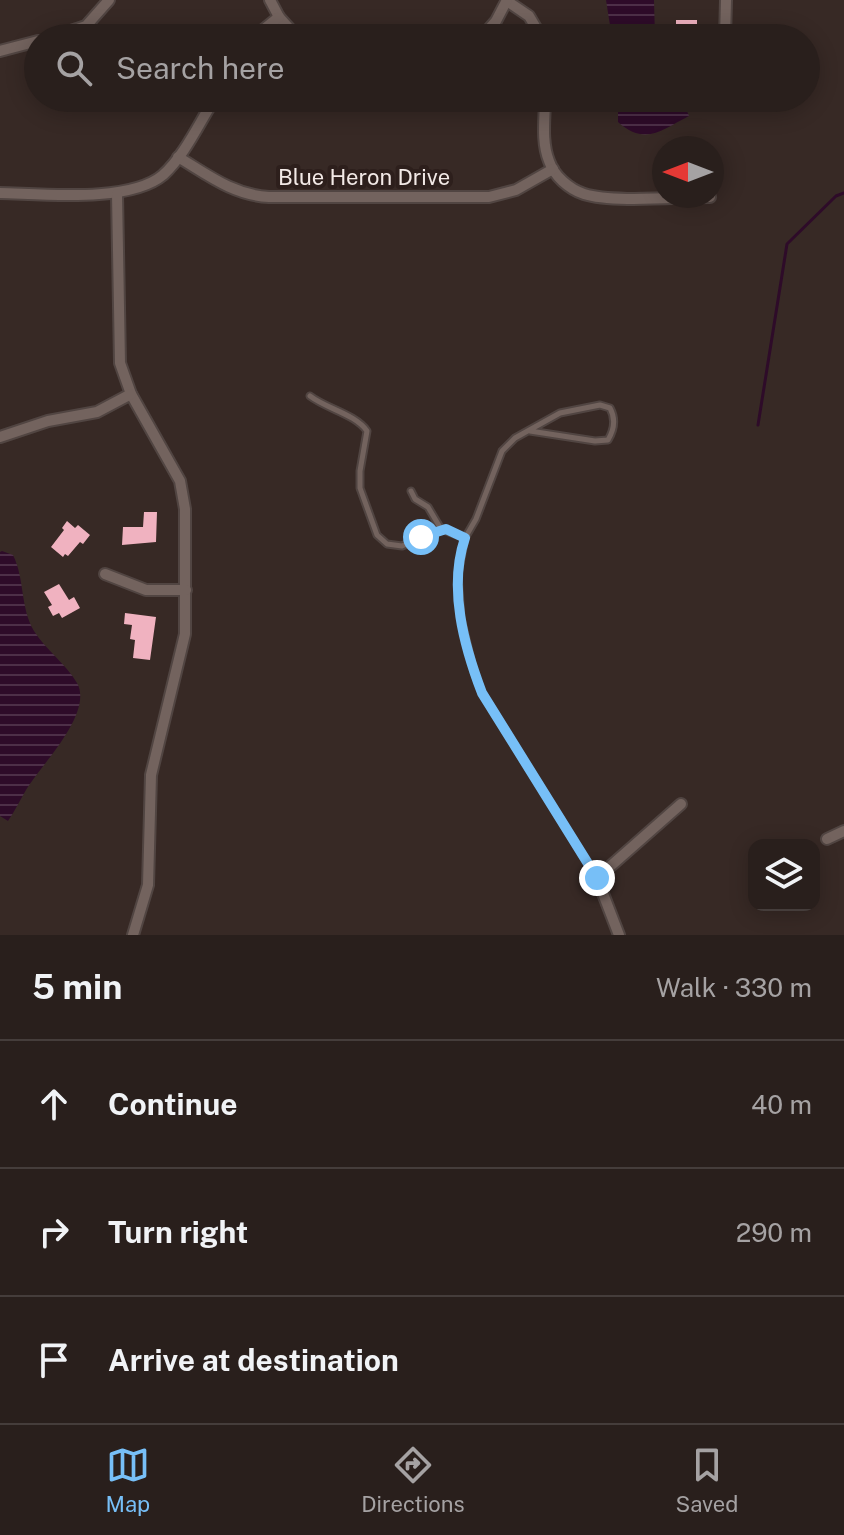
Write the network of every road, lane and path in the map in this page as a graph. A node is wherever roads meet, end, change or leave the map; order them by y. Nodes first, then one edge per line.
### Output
1 (109, 0) edge
2 (270, 0) edge
3 (726, 0) edge
4 (507, 1) edge
5 (279, 17) junction
6 (88, 24) edge
7 (270, 24) edge
8 (285, 24) edge
9 (493, 24) edge
10 (534, 24) edge
11 (725, 24) edge
12 (24, 45) edge
13 (0, 51) edge
14 (206, 112) edge
15 (545, 112) edge
16 (178, 157) junction
17 (553, 169) junction
18 (0, 193) edge
19 (117, 194) junction
20 (652, 197) edge
21 (131, 394) junction
22 (310, 396) dead end
23 (530, 431) junction
24 (0, 437) edge
25 (411, 491) dead end
26 (441, 529) junction
27 (465, 538) junction
28 (105, 574) dead end
29 (186, 590) junction
30 (681, 804) dead end
31 (844, 831) edge
32 (827, 839) dead end
33 (597, 878) junction
34 (133, 935) edge
35 (619, 935) edge

1 - 6 street
2 - 5 street
3 - 11 street
4 - 9 street
4 - 10 street
5 - 7 street
5 - 8 street
12 - 13 street
14 - 16 street
15 - 17 street
16 - 17 street, Blue Heron Drive
16 - 19 street
17 - 20 street
18 - 19 street
19 - 21 street
21 - 24 street
21 - 29 street
22 - 26 lane
23 - 23 lane
23 - 27 lane
25 - 26 lane
26 - 27 lane
27 - 33 lane
28 - 29 street
29 - 34 street
30 - 33 street
31 - 32 street
33 - 35 street

